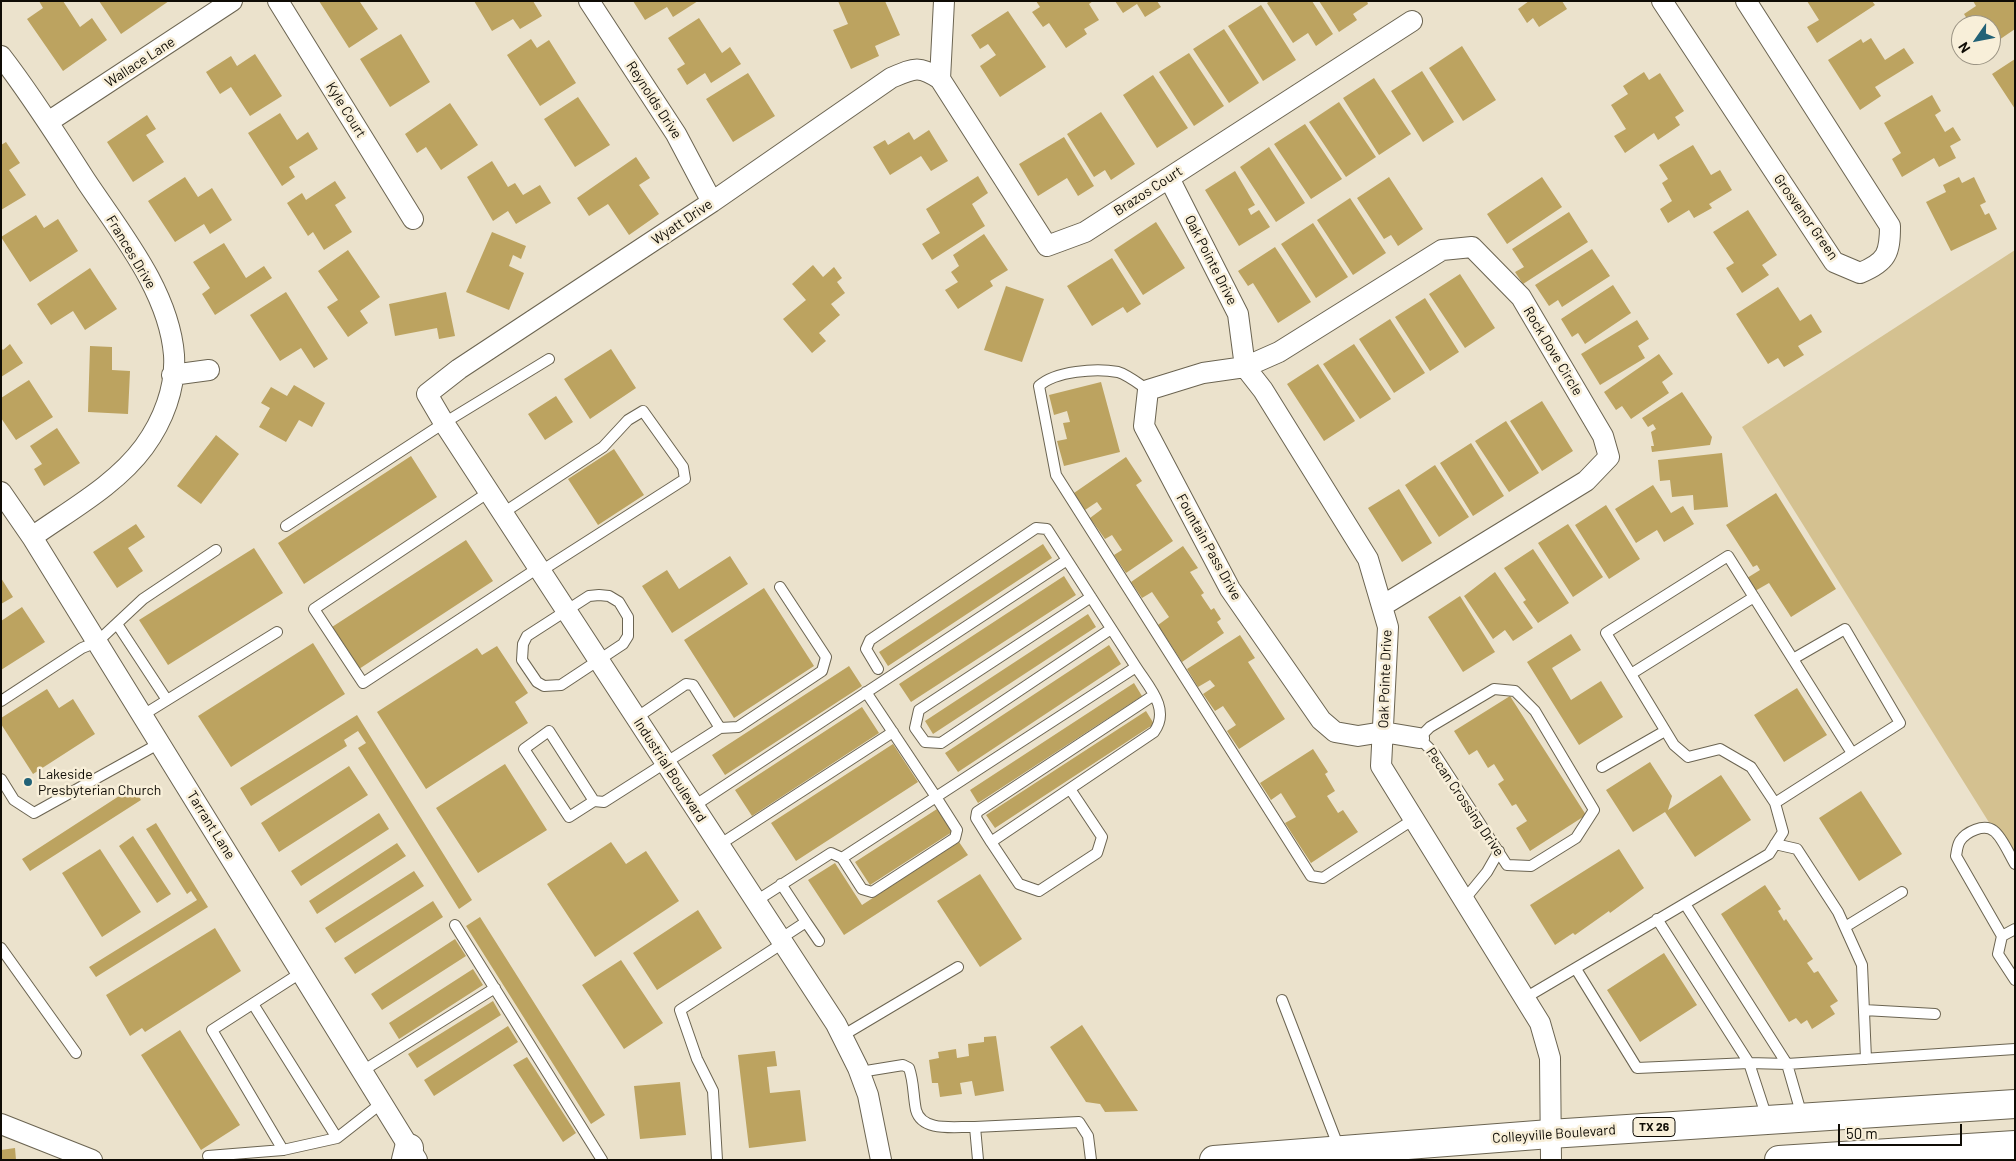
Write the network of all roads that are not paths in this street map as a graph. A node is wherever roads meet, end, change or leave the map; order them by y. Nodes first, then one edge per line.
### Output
1 (232, 1) edge
2 (278, 1) edge
3 (589, 1) edge
4 (944, 1) edge
5 (1662, 1) edge
6 (1746, 1) edge
7 (1412, 21) dead end
8 (1, 56) edge
9 (940, 79) junction
10 (48, 122) junction
11 (1169, 178) junction
12 (712, 202) junction
13 (414, 219) dead end
14 (549, 359) dead end
15 (1244, 367) junction
16 (209, 370) dead end
17 (172, 375) junction
18 (1148, 390) junction
19 (427, 394) joint
20 (444, 423) junction
21 (1, 492) edge
22 (488, 492) junction
23 (502, 513) junction
24 (286, 526) dead end
25 (32, 537) junction
26 (216, 550) dead end
27 (1067, 560) junction
28 (540, 570) junction
29 (780, 587) dead end
30 (1091, 597) junction
31 (1754, 597) junction
32 (1382, 606) junction
33 (566, 611) junction
34 (118, 624) junction
35 (1112, 628) junction
36 (278, 632) dead end
37 (97, 642) junction
38 (1793, 659) junction
39 (599, 661) junction
40 (1136, 667) junction
41 (878, 668) dead end
42 (1631, 674) junction
43 (866, 692) junction
44 (1154, 695) junction
45 (167, 700) junction
46 (1, 701) edge
47 (143, 715) junction
48 (636, 718) junction
49 (720, 728) junction
50 (1665, 731) junction
51 (893, 732) junction
52 (1383, 732) junction
53 (1419, 738) junction
54 (160, 743) junction
55 (1852, 753) junction
56 (666, 764) junction
57 (1602, 767) dead end
58 (1, 779) edge
59 (1070, 788) junction
60 (936, 797) junction
61 (594, 801) junction
62 (1775, 803) junction
63 (694, 806) junction
64 (1414, 819) junction
65 (991, 842) junction
66 (1775, 844) junction
67 (719, 845) junction
68 (1499, 851) junction
69 (842, 858) junction
70 (2015, 864) edge
71 (781, 884) junction
72 (1902, 892) dead end
73 (1464, 900) junction
74 (756, 901) junction
75 (1686, 904) junction
76 (1657, 919) junction
77 (806, 922) junction
78 (455, 925) dead end
79 (1845, 927) junction
80 (2015, 929) edge
81 (2002, 936) junction
82 (782, 941) junction
83 (819, 941) dead end
84 (1, 948) edge
85 (958, 968) dead end
86 (1576, 968) junction
87 (302, 972) junction
88 (2015, 980) edge
89 (495, 988) junction
90 (1525, 998) junction
91 (1282, 1000) dead end
92 (252, 1004) junction
93 (1864, 1010) junction
94 (1935, 1014) dead end
95 (842, 1036) junction
96 (2015, 1049) edge
97 (76, 1052) dead end
98 (1866, 1059) junction
99 (1749, 1063) junction
100 (1787, 1064) junction
101 (364, 1070) junction
102 (860, 1072) junction
103 (383, 1102) junction
104 (2015, 1104) edge
105 (1803, 1117) junction
106 (1768, 1120) junction
107 (1, 1124) edge
108 (975, 1127) junction
109 (336, 1138) junction
110 (2015, 1145) edge
111 (1550, 1147) edge
112 (1339, 1149) junction
113 (283, 1150) junction
114 (1938, 1155) edge
115 (208, 1156) dead end
116 (411, 1156) edge
117 (1812, 1159) edge
118 (92, 1160) edge
119 (602, 1160) edge
120 (717, 1160) edge
121 (881, 1160) edge
122 (978, 1160) edge
123 (1091, 1160) edge
124 (1214, 1160) edge
125 (1779, 1160) edge

1 - 10 street, Wallace Lane
2 - 13 street, Kyle Court
3 - 12 street, Reynolds Drive
4 - 9 street
5 - 6 street, Grosvenor Green
7 - 11 street, Brazos Court
8 - 10 street, Frances Drive
9 - 11 street, Brazos Court
9 - 12 street, Wyatt Drive
10 - 17 street, Frances Drive
11 - 15 street, Oak Pointe Drive
12 - 19 street, Wyatt Drive
14 - 20 lane
15 - 18 street
15 - 32 street, Oak Pointe Drive
15 - 32 street, Rock Dove Circle
16 - 17 street
17 - 25 street, Frances Drive
18 - 52 street, Fountain Pass Drive
18 - 64 lane
19 - 20 street, Industrial Boulevard
20 - 22 street, Industrial Boulevard
20 - 24 lane
21 - 25 street, Tarrant Lane
22 - 23 street, Industrial Boulevard
22 - 28 lane
23 - 28 street, Industrial Boulevard
23 - 28 lane
25 - 37 street, Tarrant Lane
26 - 34 lane
27 - 30 lane
27 - 41 lane
27 - 43 lane
28 - 33 street, Industrial Boulevard
29 - 49 lane
30 - 35 lane
30 - 35 lane
31 - 38 lane
31 - 42 lane
31 - 42 lane
32 - 52 street, Oak Pointe Drive
33 - 39 street, Industrial Boulevard
33 - 39 lane
33 - 39 lane
34 - 37 lane
34 - 45 lane
35 - 40 lane
36 - 45 lane
37 - 46 lane
37 - 47 street, Tarrant Lane
38 - 55 lane
38 - 55 lane
39 - 48 street, Industrial Boulevard
40 - 44 lane
40 - 60 lane
42 - 50 lane
43 - 51 lane
43 - 63 lane
44 - 59 lane
44 - 65 lane
45 - 47 lane
47 - 54 street, Tarrant Lane
48 - 49 lane
48 - 56 street, Industrial Boulevard
49 - 56 lane
50 - 57 lane
50 - 62 lane
51 - 60 lane
51 - 67 lane
52 - 53 street, Pecan Crossing Drive
52 - 64 street, Oak Pointe Drive
53 - 68 lane, Pecan Crossing Drive
53 - 68 lane, Pecan Crossing Drive
54 - 58 lane
54 - 87 street, Tarrant Lane
55 - 62 lane
56 - 61 lane
56 - 63 street, Industrial Boulevard
59 - 65 lane
59 - 65 lane
60 - 69 lane
60 - 69 lane
61 - 61 lane
62 - 66 lane
63 - 67 street, Industrial Boulevard
64 - 73 street, Oak Pointe Drive
66 - 75 lane
66 - 79 lane
67 - 74 street, Industrial Boulevard
68 - 73 lane
69 - 71 lane
70 - 81 lane
71 - 74 lane
71 - 77 lane
72 - 79 lane
73 - 90 street, Oak Pointe Drive
74 - 82 street, Industrial Boulevard
75 - 76 lane
75 - 100 lane
76 - 86 lane
76 - 99 lane
77 - 82 lane
77 - 83 lane
78 - 89 lane
79 - 93 lane
80 - 81 lane
81 - 88 lane
82 - 95 street, Industrial Boulevard
82 - 120 lane
84 - 97 lane
85 - 95 lane
86 - 90 lane
86 - 99 lane
87 - 92 lane
87 - 101 street, Tarrant Lane
89 - 101 lane
89 - 119 lane
90 - 111 street, Oak Pointe Drive
91 - 112 lane
92 - 109 lane
92 - 113 lane
93 - 94 lane
93 - 98 lane
95 - 102 street, Industrial Boulevard
96 - 98 lane
98 - 100 lane
99 - 100 lane
99 - 106 lane
100 - 105 lane
101 - 103 street, Tarrant Lane
102 - 108 lane
102 - 121 street, Industrial Boulevard
103 - 109 lane
103 - 116 street, Tarrant Lane
104 - 105 main road, Colleyville Boulevard / TX 26
105 - 106 main road, Colleyville Boulevard / TX 26
106 - 111 main road, Colleyville Boulevard / TX 26
107 - 118 street
108 - 122 lane
108 - 123 lane
109 - 113 lane
110 - 114 main road
111 - 112 main road, Colleyville Boulevard / TX 26
112 - 124 main road, Colleyville Boulevard / TX 26
113 - 115 lane
114 - 117 main road
117 - 125 main road

